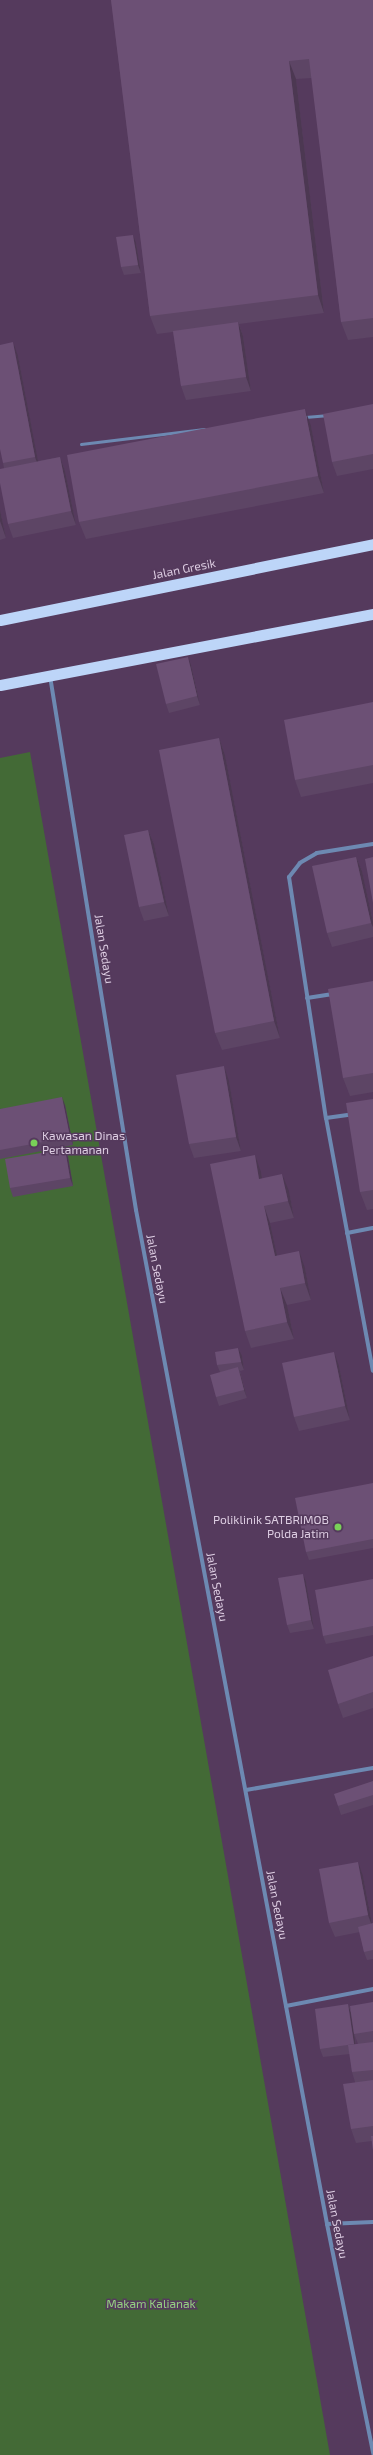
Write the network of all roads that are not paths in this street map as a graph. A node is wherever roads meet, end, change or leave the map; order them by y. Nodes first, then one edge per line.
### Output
1 (334, 414) edge
2 (302, 418) edge
3 (207, 429) edge
4 (80, 444) dead end
5 (373, 544) edge
6 (373, 614) edge
7 (0, 620) edge
8 (50, 674) junction
9 (0, 685) edge
10 (373, 844) edge
11 (336, 993) edge
12 (307, 998) junction
13 (357, 1113) edge
14 (326, 1118) junction
15 (373, 1228) edge
16 (347, 1233) junction
17 (371, 1350) edge
18 (373, 1371) edge
19 (373, 1768) edge
20 (246, 1790) junction
21 (373, 1989) edge
22 (286, 2006) junction
23 (373, 2222) edge
24 (327, 2224) junction
25 (373, 2453) edge

1 - 2 lane
3 - 4 lane
5 - 7 highway, Jalan Gresik
6 - 8 highway
8 - 9 highway
8 - 20 street, Jalan Sedayu
10 - 12 street
11 - 12 street
12 - 14 street
13 - 14 street
14 - 16 street
15 - 16 street
16 - 17 street
17 - 18 street
19 - 20 street
20 - 22 street, Jalan Sedayu
21 - 22 street
22 - 24 street, Jalan Sedayu
23 - 24 street
24 - 25 street, Jalan Sedayu

